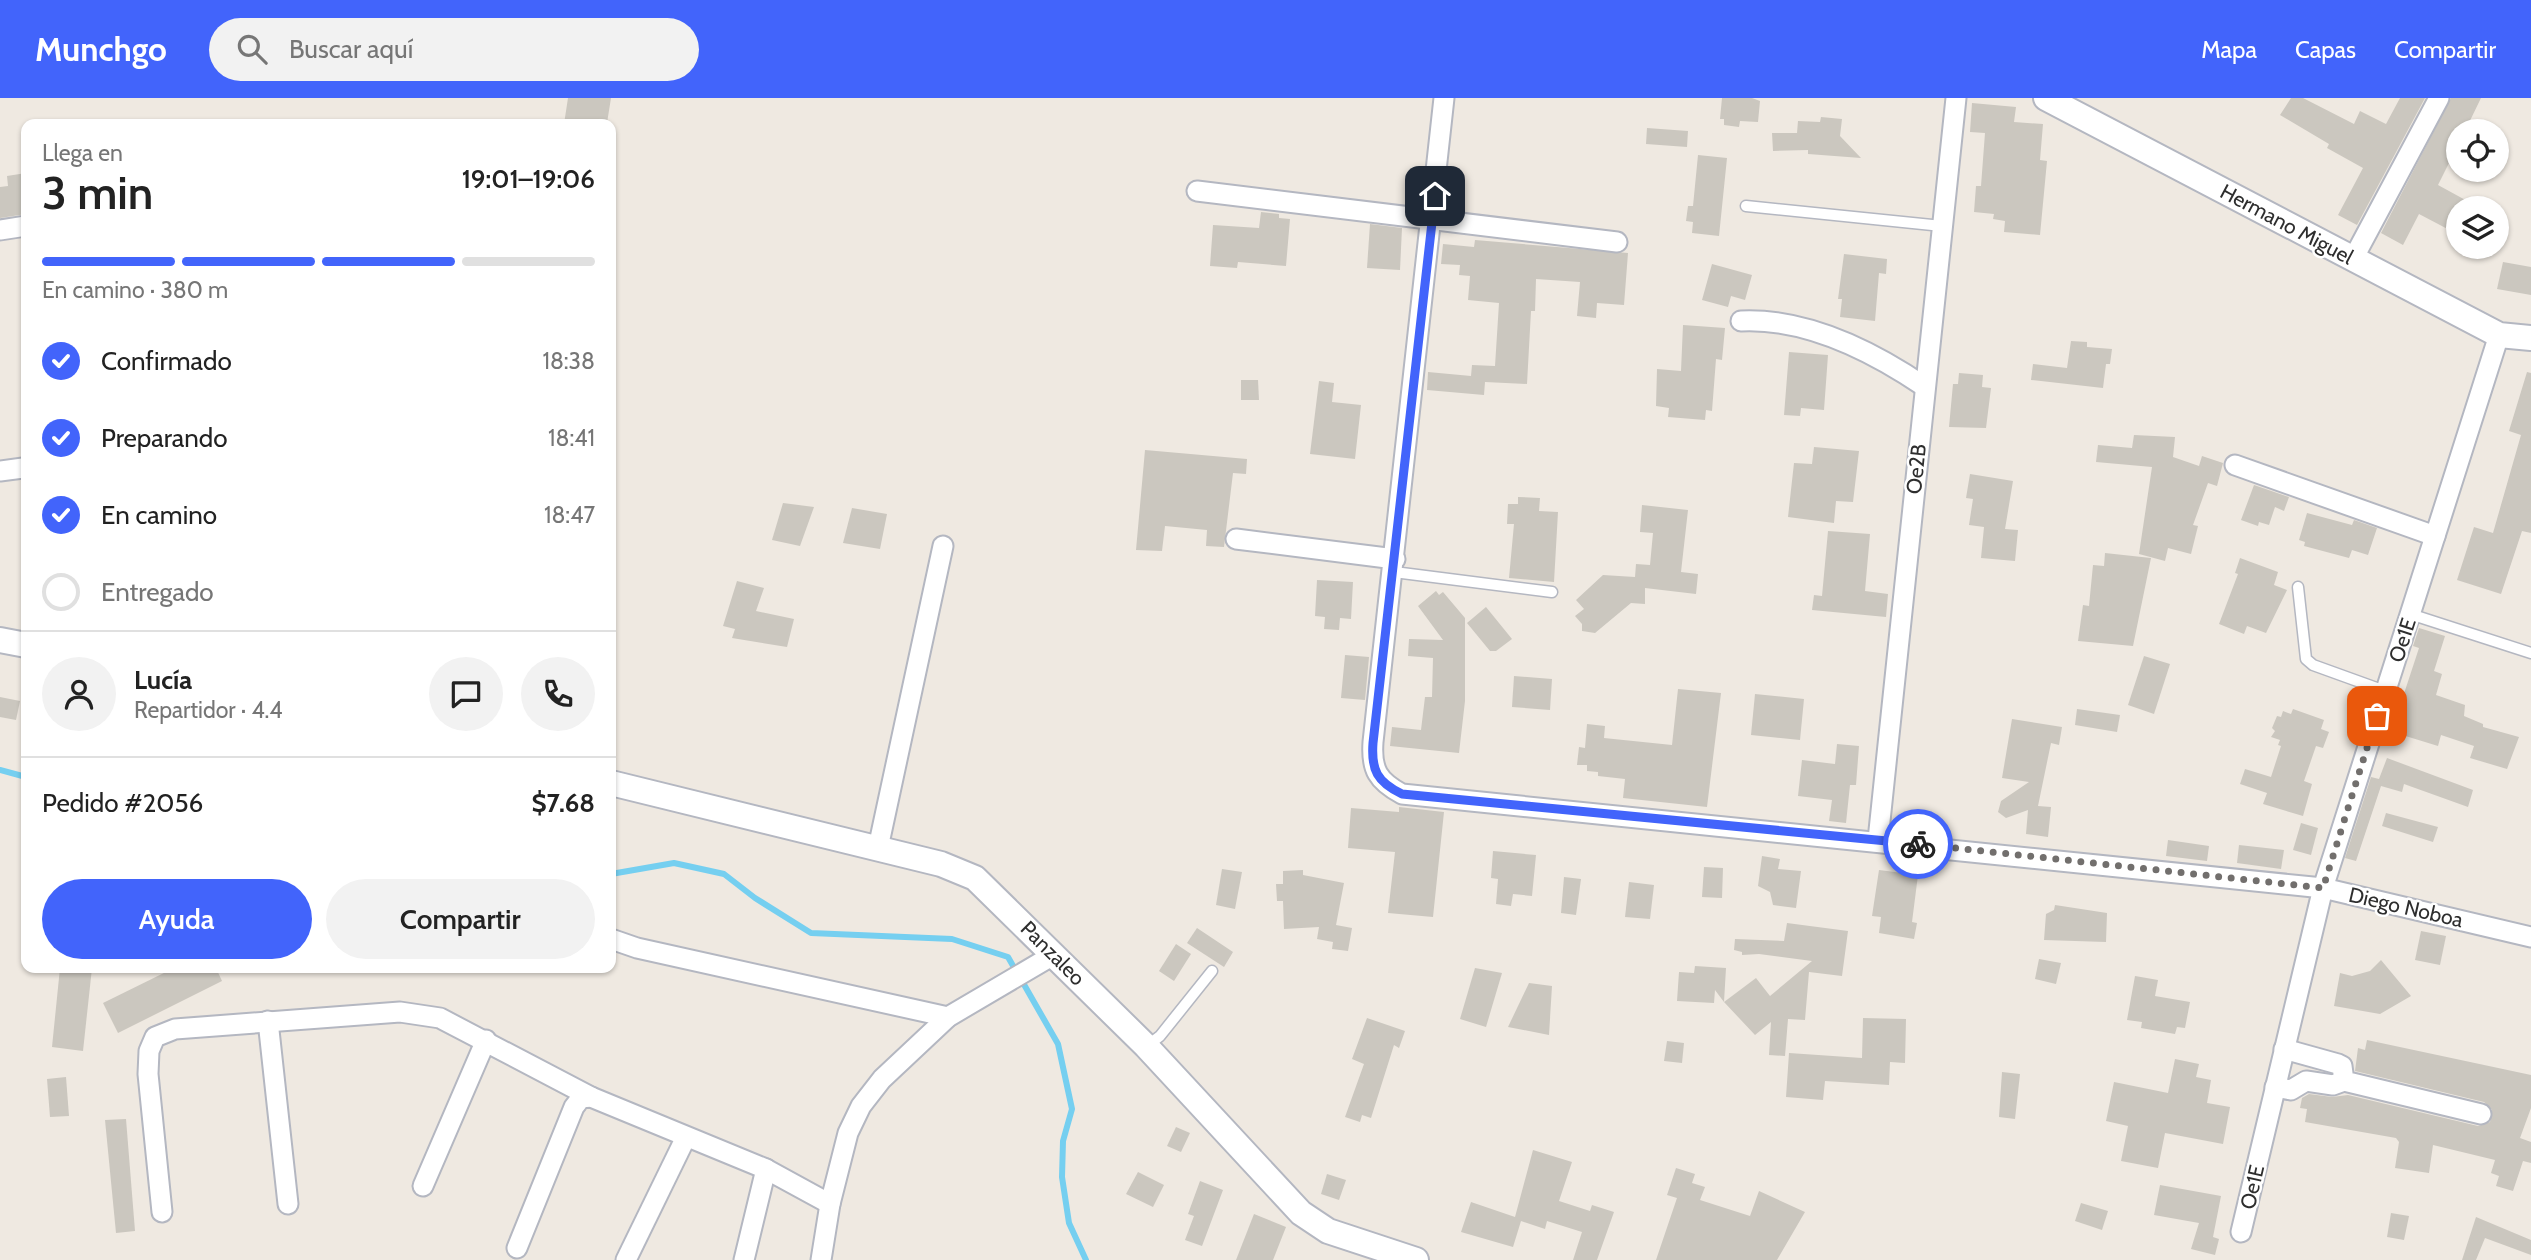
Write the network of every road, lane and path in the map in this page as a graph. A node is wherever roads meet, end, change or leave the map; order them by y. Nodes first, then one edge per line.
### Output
1 (1444, 98) edge
2 (1956, 98) edge
3 (2046, 98) edge
4 (2439, 98) edge
5 (1197, 191) dead end
6 (1746, 206) dead end
7 (1433, 220) junction
8 (1942, 226) junction
9 (21, 227) edge
10 (0, 230) edge
11 (1617, 242) dead end
12 (2354, 259) junction
13 (1741, 321) dead end
14 (2499, 335) junction
15 (2531, 338) edge
16 (1925, 387) junction
17 (2235, 465) dead end
18 (21, 468) edge
19 (0, 471) edge
20 (2435, 536) junction
21 (1236, 539) dead end
22 (943, 546) dead end
23 (1394, 565) junction
24 (2298, 587) dead end
25 (1552, 592) dead end
26 (2410, 614) junction
27 (0, 640) edge
28 (21, 644) edge
29 (2531, 653) edge
30 (2385, 691) junction
31 (616, 784) edge
32 (1878, 840) junction
33 (878, 848) junction
34 (2323, 888) junction
35 (2531, 937) edge
36 (616, 941) edge
37 (1055, 954) junction
38 (1212, 971) dead end
39 (948, 1017) junction
40 (268, 1021) junction
41 (486, 1040) junction
42 (1146, 1046) junction
43 (2284, 1049) junction
44 (2344, 1081) junction
45 (2275, 1087) junction
46 (591, 1097) junction
47 (2481, 1114) dead end
48 (686, 1137) junction
49 (766, 1168) junction
50 (424, 1186) dead end
51 (288, 1204) dead end
52 (830, 1204) junction
53 (162, 1212) dead end
54 (2241, 1232) dead end
55 (517, 1248) dead end
56 (626, 1260) edge
57 (744, 1260) edge
58 (821, 1260) edge
59 (1416, 1260) edge

1 - 7 street, Diego Noboa
2 - 8 street, Oe2B
3 - 12 street, Hermano Miguel
4 - 12 street
5 - 7 street
6 - 8 lane
7 - 11 street
7 - 23 street, Diego Noboa
8 - 16 street, Oe2B
9 - 10 street
12 - 14 street, Hermano Miguel
13 - 16 street
14 - 15 street, Hermano Miguel
14 - 20 street, Oe1E
16 - 32 street, Oe2B
17 - 20 street
18 - 19 street
20 - 26 street, Oe1E
21 - 23 street
22 - 33 street
23 - 25 lane
23 - 32 street, Diego Noboa
24 - 30 lane
26 - 29 lane
26 - 30 street, Oe1E
27 - 28 street
30 - 34 street, Oe1E
31 - 33 street, Panzaleo
32 - 34 street, Diego Noboa
33 - 37 street, Panzaleo
34 - 35 street, Diego Noboa
34 - 43 street, Oe1E
36 - 39 street
37 - 39 street
37 - 42 street, Panzaleo
38 - 42 lane
39 - 52 street
40 - 41 street
40 - 51 street
40 - 53 street
41 - 46 street
41 - 50 street
42 - 59 street, Panzaleo
43 - 44 street
43 - 45 street, Oe1E
44 - 45 street
44 - 47 street
45 - 54 street, Oe1E
46 - 48 street
46 - 55 street
48 - 49 street
48 - 56 street
49 - 52 street
49 - 57 street
52 - 58 street

